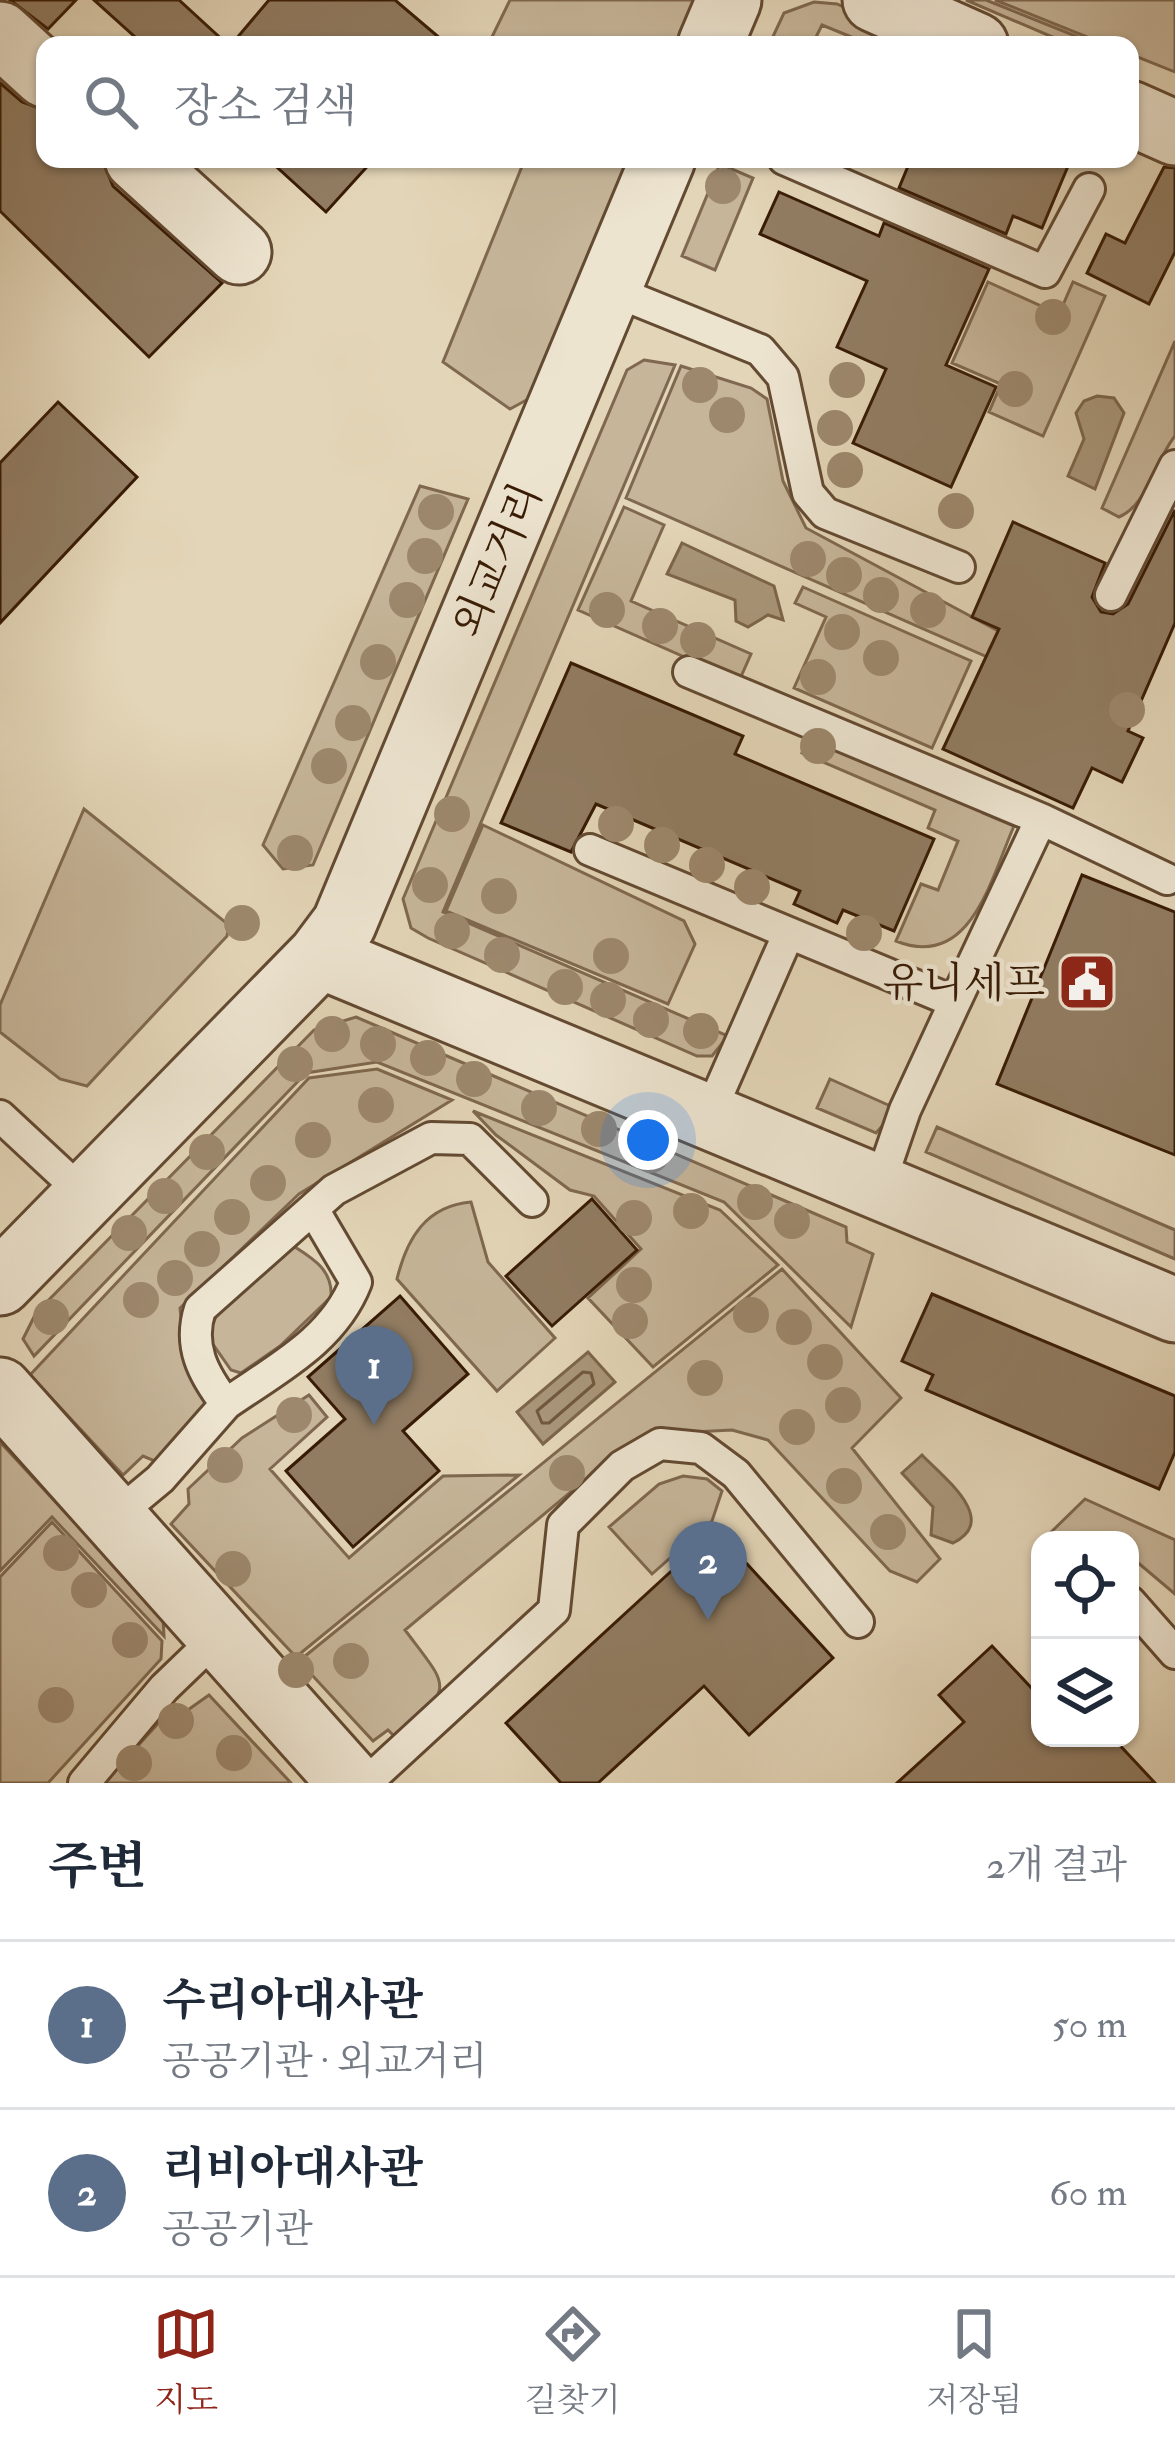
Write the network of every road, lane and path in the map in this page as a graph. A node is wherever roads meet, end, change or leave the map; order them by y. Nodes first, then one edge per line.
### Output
1 (729, 0) edge
2 (875, 0) edge
3 (0, 34) edge
4 (714, 36) edge
5 (956, 36) edge
6 (36, 67) edge
7 (1139, 117) edge
8 (1175, 133) edge
9 (147, 168) edge
10 (659, 168) edge
11 (805, 168) edge
12 (1089, 189) dead end
13 (239, 252) dead end
14 (609, 289) junction
15 (1175, 466) edge
16 (959, 567) dead end
17 (1111, 595) dead end
18 (689, 672) dead end
19 (1040, 818) junction
20 (590, 850) dead end
21 (1167, 879) dead end
22 (787, 937) junction
23 (320, 956) junction
24 (955, 1002) junction
25 (0, 1116) edge
26 (708, 1117) junction
27 (879, 1186) junction
28 (86, 1196) junction
29 (532, 1202) dead end
30 (314, 1209) junction
31 (0, 1283) edge
32 (1175, 1310) edge
33 (0, 1390) edge
34 (226, 1404) junction
35 (113, 1518) junction
36 (1139, 1612) edge
37 (858, 1622) dead end
38 (219, 1635) junction
39 (1175, 1653) edge
40 (84, 1783) edge
41 (351, 1783) edge
42 (367, 1783) edge

1 - 4 street
2 - 5 street
3 - 6 street
7 - 8 street
9 - 13 street
10 - 14 street, 외교거리
11 - 12 lane
14 - 16 lane
14 - 23 street, 외교거리
15 - 17 lane
18 - 19 lane
19 - 21 lane
19 - 24 lane
20 - 22 lane
22 - 24 lane
22 - 26 lane
23 - 26 street
23 - 28 street, 외교거리
24 - 27 lane
25 - 28 lane
26 - 27 street
27 - 32 street
28 - 31 street, 외교거리
29 - 30 lane
30 - 34 lane
30 - 34 lane
33 - 35 street
34 - 35 lane
35 - 38 street
36 - 39 lane
37 - 42 lane
38 - 40 lane
38 - 41 street

